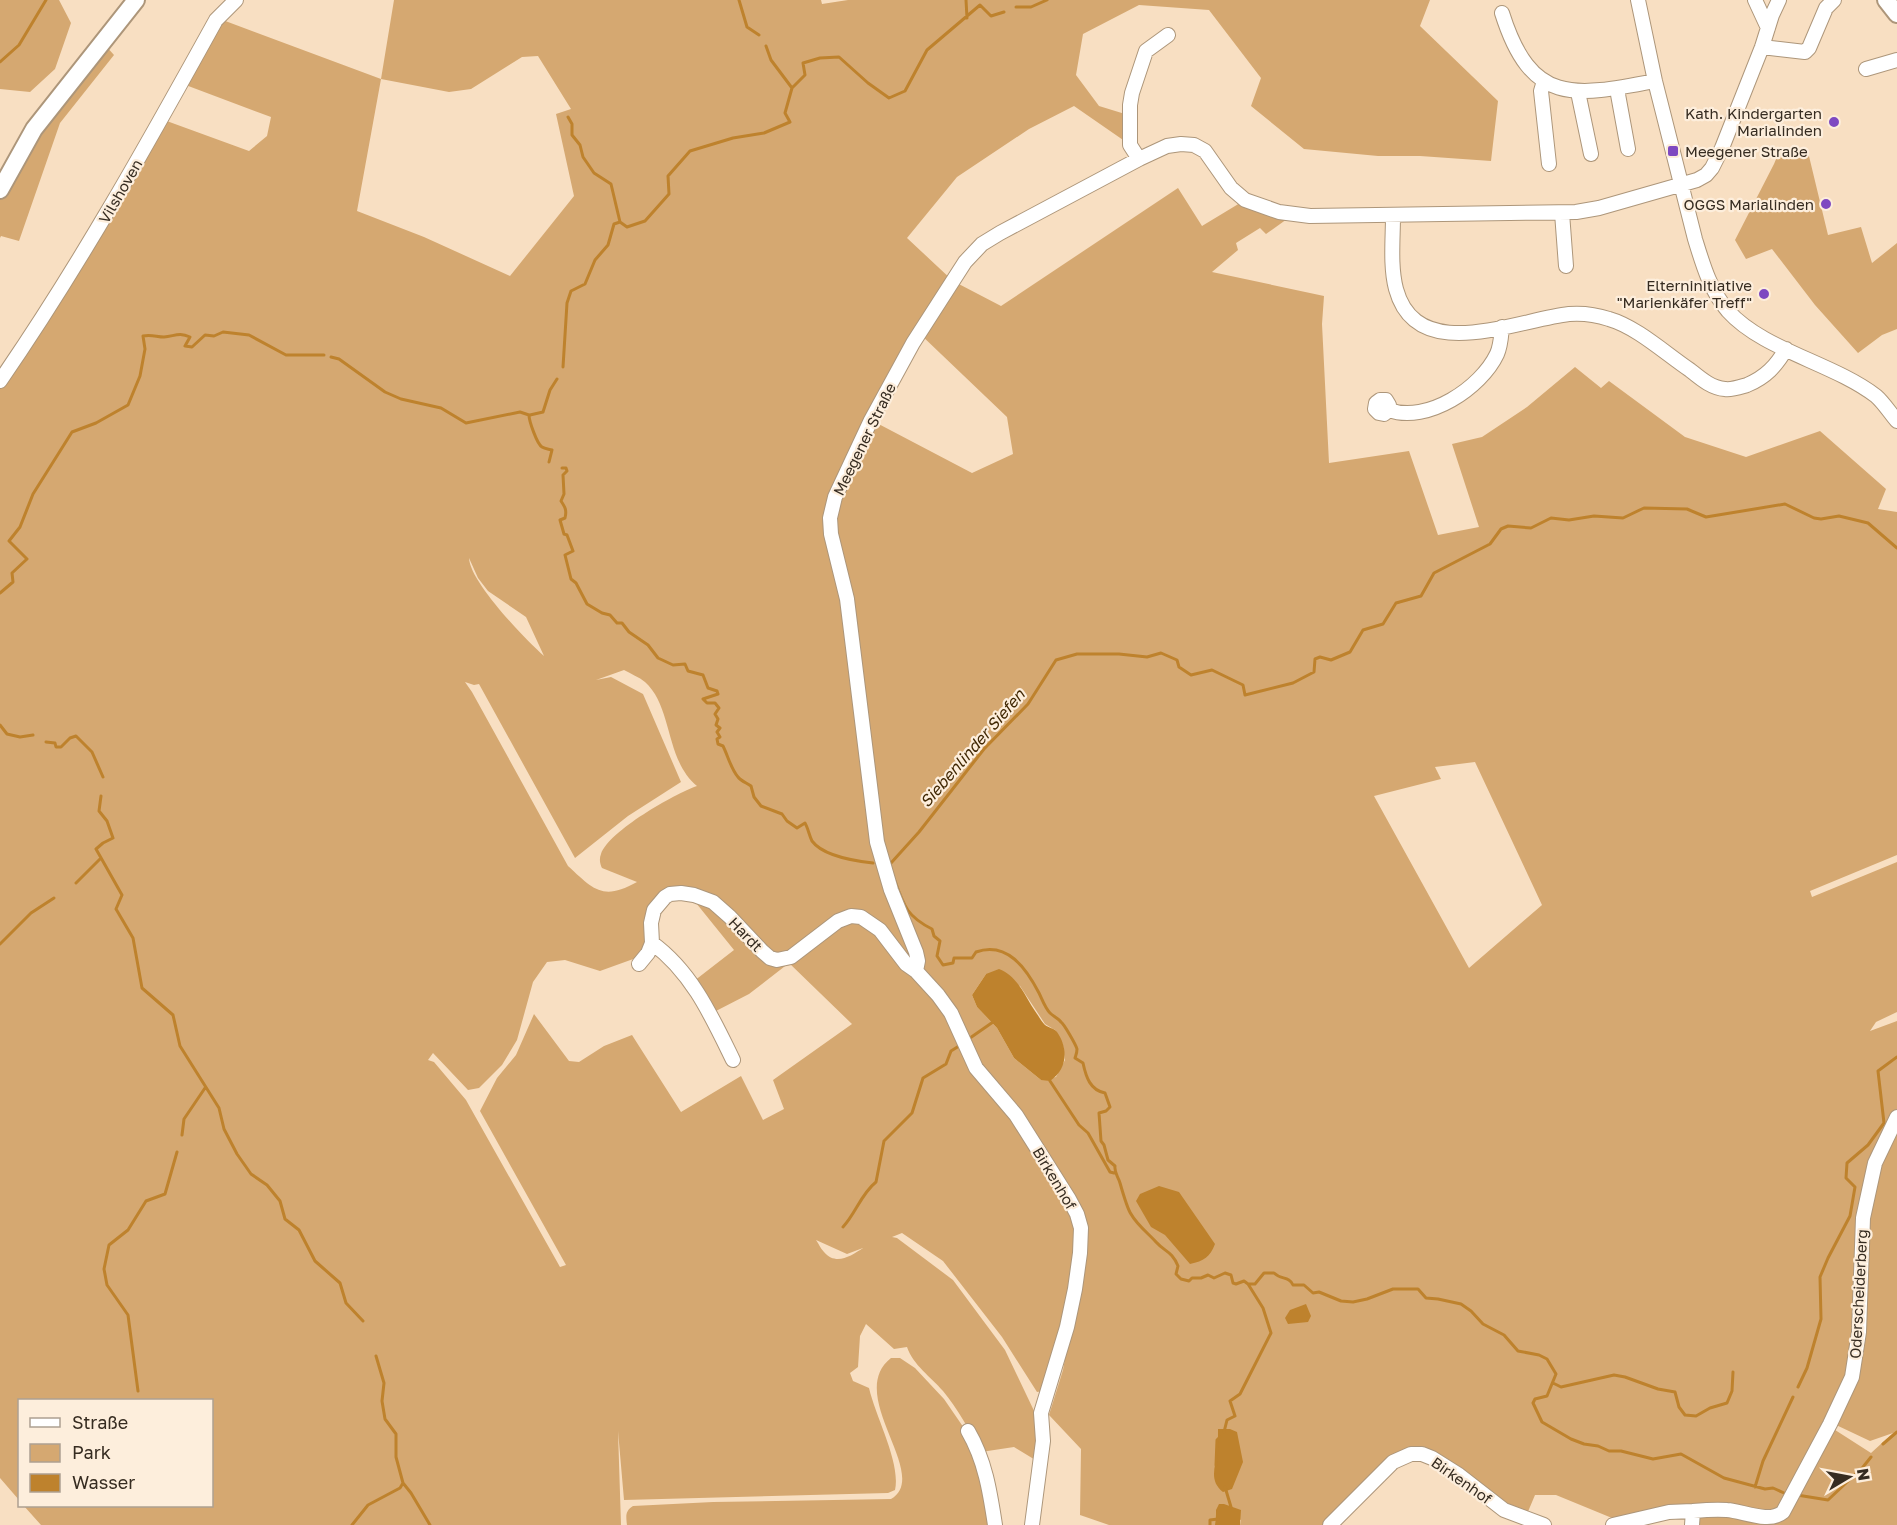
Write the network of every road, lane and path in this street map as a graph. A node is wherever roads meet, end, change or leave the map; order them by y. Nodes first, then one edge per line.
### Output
1 (136, 0) edge
2 (236, 0) edge
3 (1638, 0) edge
4 (1755, 0) edge
5 (1779, 0) edge
6 (1834, 0) edge
7 (1886, 0) edge
8 (1502, 13) dead end
9 (1897, 14) edge
10 (1767, 28) junction
11 (1168, 35) dead end
12 (1762, 47) junction
13 (1897, 60) edge
14 (1866, 69) dead end
15 (1544, 81) junction
16 (1655, 81) junction
17 (1617, 88) junction
18 (1578, 92) junction
19 (1628, 148) dead end
20 (1591, 154) dead end
21 (1139, 159) junction
22 (1549, 164) dead end
23 (1681, 183) junction
24 (0, 190) edge
25 (1562, 213) junction
26 (1393, 216) junction
27 (1566, 266) dead end
28 (1503, 327) junction
29 (1786, 349) junction
30 (0, 381) edge
31 (1389, 410) dead end
32 (1897, 421) edge
33 (652, 943) junction
34 (639, 964) dead end
35 (916, 971) junction
36 (733, 1060) dead end
37 (1897, 1117) edge
38 (968, 1431) dead end
39 (1693, 1511) junction
40 (1782, 1521) edge
41 (995, 1525) edge
42 (1032, 1525) edge
43 (1330, 1525) edge
44 (1544, 1525) edge
45 (1613, 1525) edge
46 (1692, 1525) edge

1 - 24 main road
2 - 30 street, Vilshoven
3 - 16 street
4 - 10 street
5 - 10 street, Meegener Straße
6 - 12 street
7 - 9 main road
8 - 15 street
10 - 12 street, Meegener Straße
11 - 21 street
12 - 23 street, Meegener Straße
13 - 14 street
15 - 18 street
15 - 22 street
16 - 17 street
16 - 23 street
17 - 18 street
17 - 19 street
18 - 20 street
21 - 26 street, Meegener Straße
21 - 35 street, Meegener Straße
23 - 25 street, Meegener Straße
23 - 29 street
25 - 26 street, Meegener Straße
25 - 27 street
26 - 28 street
28 - 29 street
28 - 31 street
29 - 32 street
33 - 34 street, Hardt
33 - 35 street, Hardt
33 - 36 street
35 - 42 street, Birkenhof
37 - 40 street, Oderscheiderberg
38 - 41 street
39 - 40 street, Oderscheiderberg
39 - 45 street, Oderscheiderberg
39 - 46 street
43 - 44 street, Birkenhof

